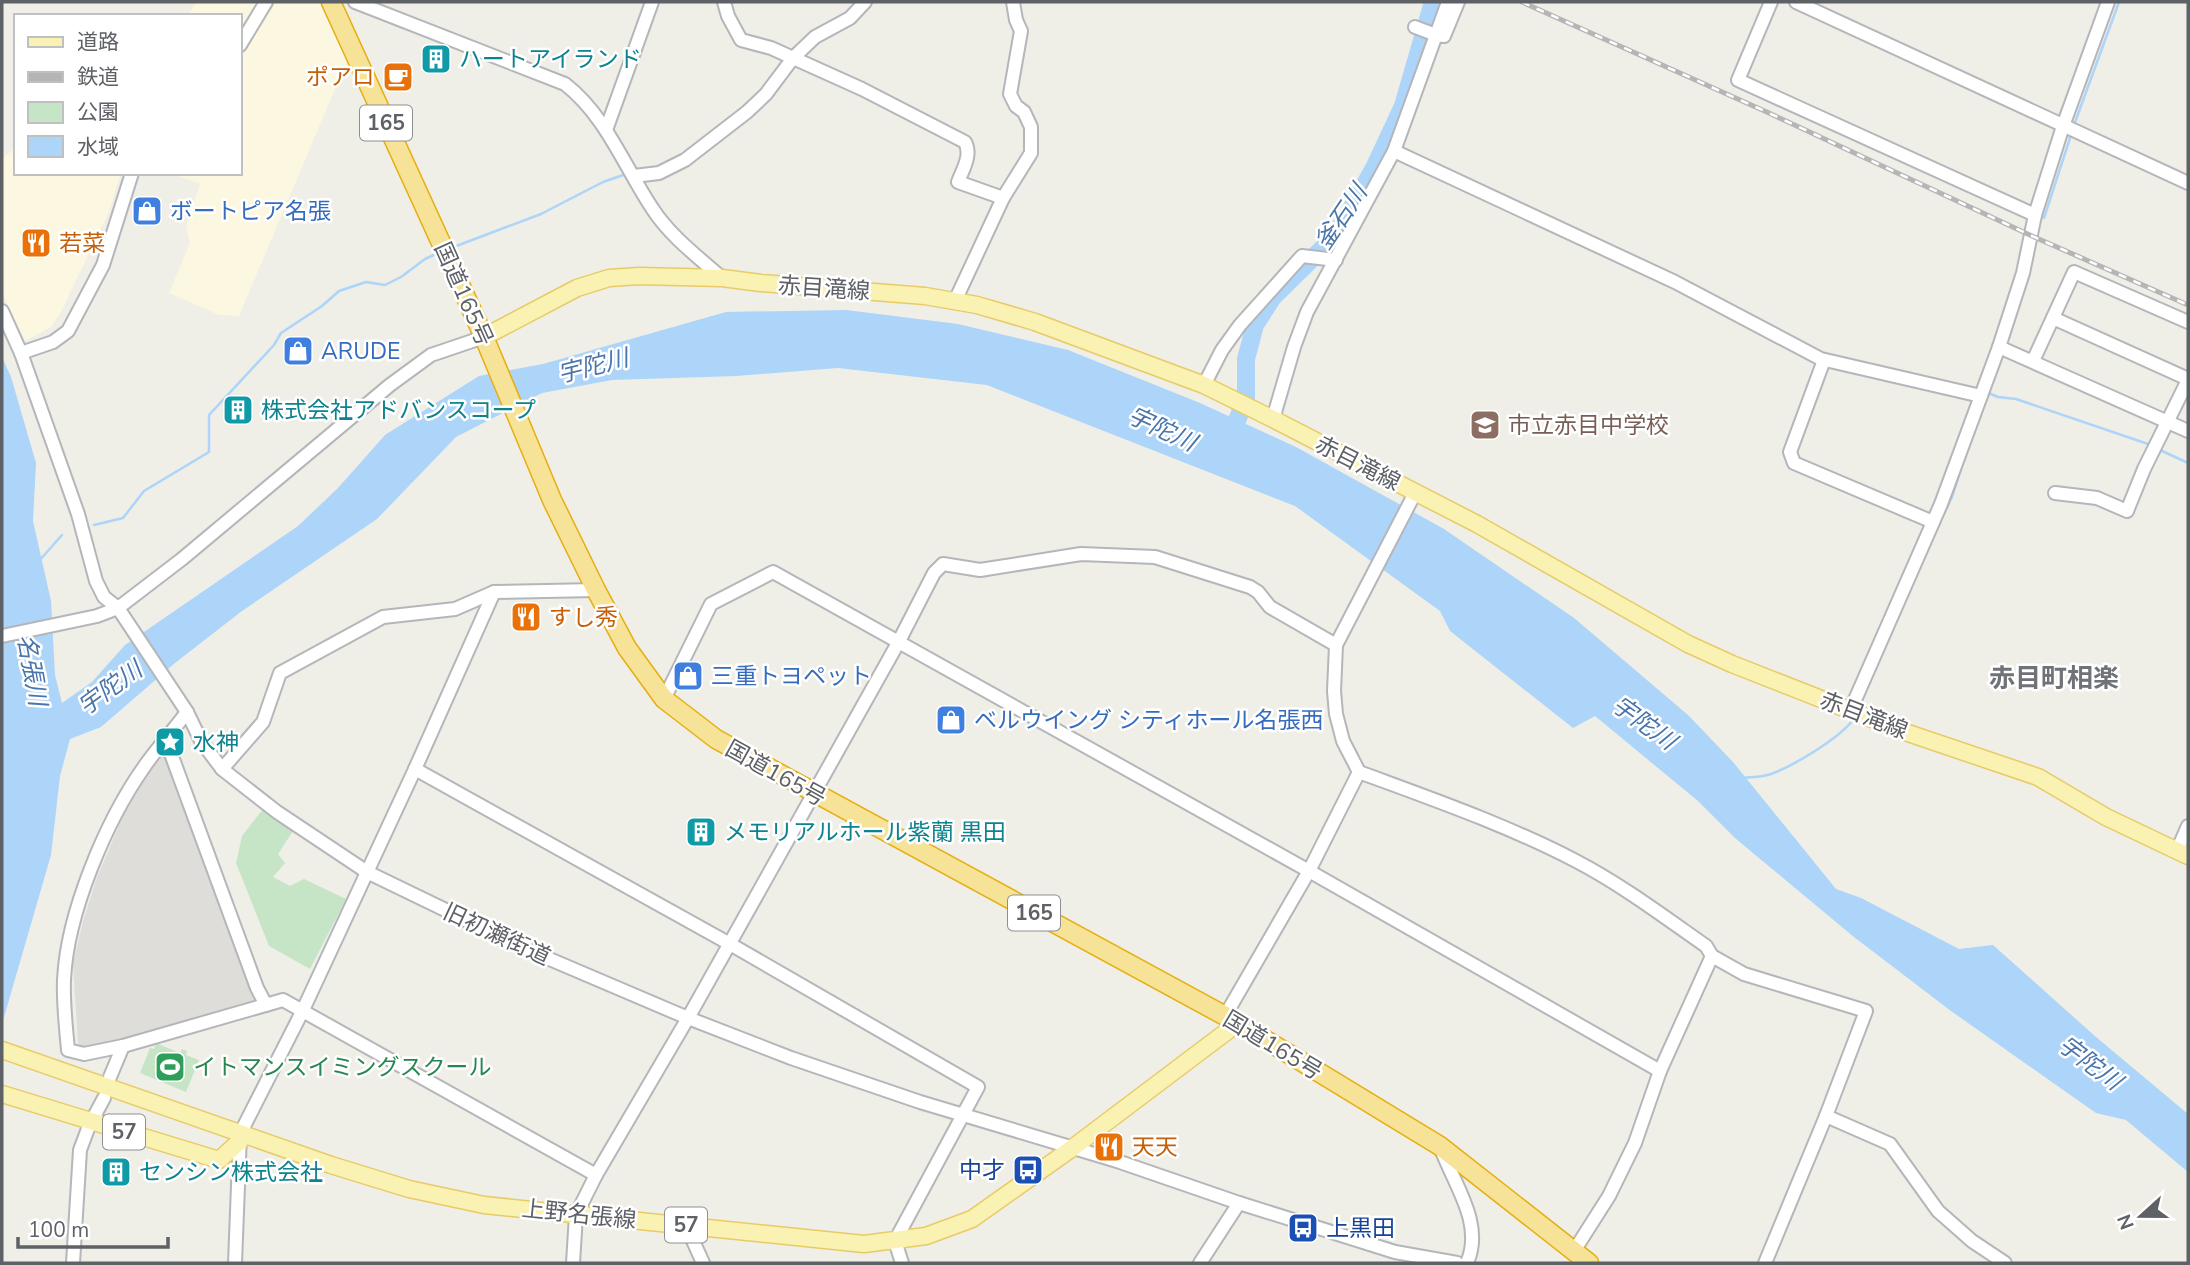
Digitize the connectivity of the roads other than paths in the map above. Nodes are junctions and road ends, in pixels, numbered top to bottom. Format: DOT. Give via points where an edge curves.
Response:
graph roads {
  1 [pos="266,2"];
  2 [pos="331,2"];
  3 [pos="355,2"];
  4 [pos="652,2"];
  5 [pos="724,2"];
  6 [pos="865,2"];
  7 [pos="1013,2"];
  8 [pos="1448,2"];
  9 [pos="1458,2"];
  10 [pos="1772,2"];
  11 [pos="1796,2"];
  12 [pos="2108,2"];
  13 [pos="1416,27"];
  14 [pos="1434,34"];
  15 [pos="242,42"];
  16 [pos="793,58"];
  17 [pos="2069,129"];
  18 [pos="606,130"];
  19 [pos="1394,150"];
  20 [pos="131,175"];
  21 [pos="634,176"];
  22 [pos="2188,183"];
  23 [pos="1003,198"];
  24 [pos="2035,215"];
  25 [pos="1330,259"];
  26 [pos="722,278"];
  27 [pos="955,301"];
  28 [pos="2,311"];
  29 [pos="2053,318"];
  30 [pos="2188,322"];
  31 [pos="487,344"];
  32 [pos="1999,347"];
  33 [pos="21,353"];
  34 [pos="1824,360"];
  35 [pos="2033,361"];
  36 [pos="2188,379"];
  37 [pos="1204,385"];
  38 [pos="1981,396"];
  39 [pos="1273,419"];
  40 [pos="2168,422"];
  41 [pos="2188,431"];
  42 [pos="2055,493"];
  43 [pos="1414,495"];
  44 [pos="1933,522"];
  45 [pos="596,590"];
  46 [pos="494,592"];
  47 [pos="120,613"];
  48 [pos="2,636"];
  49 [pos="898,643"];
  50 [pos="1336,645"];
  51 [pos="664,699"];
  52 [pos="185,710"];
  53 [pos="1856,712"];
  54 [pos="166,740"];
  55 [pos="222,769"];
  56 [pos="415,769"];
  57 [pos="1359,772"];
  58 [pos="814,794"];
  59 [pos="2188,826"];
  60 [pos="2183,853"];
  61 [pos="1309,871"];
  62 [pos="367,872"];
  63 [pos="730,944"];
  64 [pos="1712,956"];
  65 [pos="266,1005"];
  66 [pos="303,1010"];
  67 [pos="688,1018"];
  68 [pos="1232,1020"];
  69 [pos="123,1046"];
  70 [pos="2,1050"];
  71 [pos="1660,1071"];
  72 [pos="110,1077"];
  73 [pos="2,1094"];
  74 [pos="104,1098"];
  75 [pos="963,1116"];
  76 [pos="1826,1116"];
  77 [pos="91,1122"];
  78 [pos="240,1137"];
  79 [pos="1440,1146"];
  80 [pos="1071,1149"];
  81 [pos="596,1175"];
  82 [pos="1239,1203"];
  83 [pos="576,1215"];
  84 [pos="686,1225"];
  85 [pos="895,1241"];
  86 [pos="1574,1251"];
  87 [pos="73,1263"];
  88 [pos="235,1263"];
  89 [pos="573,1263"];
  90 [pos="703,1263"];
  91 [pos="902,1263"];
  92 [pos="1200,1263"];
  93 [pos="1457,1263"];
  94 [pos="1467,1263"];
  95 [pos="1589,1263"];
  96 [pos="1765,1263"];
  97 [pos="2005,1263"];
  1 -- 15 [label="street"];
  2 -- 31 [label="highway, 国道165号 / 165"];
  3 -- 18 [label="street" via="565,84 584,99"];
  4 -- 18 [label="street"];
  5 -- 16 [label="street" via="741,40"];
  6 -- 16 [label="street"];
  7 -- 23 [label="street" via="1021,31 1010,94 1024,112 1032,140 1031,153"];
  8 -- 14 [label="street"];
  9 -- 14 [label="street" via="1444,36"];
  10 -- 24 [label="street" via="1738,80"];
  11 -- 17 [label="street"];
  12 -- 17 [label="street"];
  13 -- 14 [label="street"];
  14 -- 19 [label="street"];
  16 -- 21 [label="street" via="766,94 685,160 659,173"];
  16 -- 23 [label="street" via="965,142 968,158 958,182"];
  17 -- 22 [label="street"];
  17 -- 24 [label="street"];
  18 -- 21 [label="street"];
  19 -- 25 [label="street"];
  19 -- 34 [label="street" via="1675,282"];
  20 -- 33 [label="street" via="103,265 68,331 53,342"];
  21 -- 26 [label="street" via="653,211"];
  23 -- 27 [label="street"];
  24 -- 32 [label="street" via="2023,273"];
  25 -- 37 [label="street" via="1302,256 1240,325"];
  25 -- 39 [label="street" via="1294,347"];
  26 -- 27 [label="main road, 赤目滝線"];
  26 -- 31 [label="main road, 赤目滝線" via="609,278 541,305"];
  27 -- 37 [label="main road, 赤目滝線" via="1035,322"];
  28 -- 33 [label="street, 旧初瀬街道"];
  29 -- 30 [label="street" via="2074,272"];
  29 -- 35 [label="street"];
  29 -- 36 [label="street"];
  31 -- 45 [label="highway, 国道165号 / 165"];
  31 -- 47 [label="street" via="431,355 390,385"];
  32 -- 35 [label="street"];
  32 -- 38 [label="street"];
  33 -- 47 [label="street, 旧初瀬街道" via="78,514 96,581"];
  34 -- 38 [label="street"];
  34 -- 44 [label="street" via="1790,452 1794,463"];
  35 -- 40 [label="street"];
  36 -- 40 [label="street"];
  37 -- 39 [label="main road, 赤目滝線"];
  38 -- 44 [label="street"];
  39 -- 43 [label="main road, 赤目滝線"];
  40 -- 41 [label="street"];
  40 -- 42 [label="street" via="2127,511 2097,498"];
  43 -- 50 [label="street"];
  43 -- 53 [label="main road, 赤目滝線" via="1477,524 1688,644"];
  44 -- 53 [label="street"];
  45 -- 46 [label="street"];
  45 -- 51 [label="highway, 国道165号 / 165" via="627,648"];
  46 -- 55 [label="street" via="455,609 383,617 280,673 263,722"];
  46 -- 56 [label="street"];
  47 -- 48 [label="street"];
  47 -- 52 [label="street, 旧初瀬街道"];
  49 -- 50 [label="street" via="943,564 980,570 1081,554 1155,557 1250,587 1270,607"];
  49 -- 51 [label="street" via="773,572 711,604"];
  49 -- 58 [label="street"];
  49 -- 61 [label="street"];
  50 -- 57 [label="street" via="1336,714"];
  51 -- 58 [label="highway, 国道165号 / 165" via="716,739"];
  52 -- 54 [label="street"];
  52 -- 55 [label="street, 旧初瀬街道"];
  53 -- 60 [label="main road, 赤目滝線" via="2038,777 2106,817"];
  54 -- 65 [label="street"];
  54 -- 69 [label="street" via="121,804 70,936 64,980 68,1050 84,1054"];
  55 -- 62 [label="street, 旧初瀬街道"];
  56 -- 62 [label="street"];
  56 -- 63 [label="street"];
  57 -- 61 [label="street"];
  57 -- 64 [label="street" via="1452,806 1575,861 1625,888 1706,946"];
  58 -- 63 [label="street"];
  58 -- 68 [label="highway, 国道165号 / 165"];
  59 -- 60 [label="street"];
  61 -- 68 [label="street"];
  61 -- 71 [label="street"];
  62 -- 66 [label="street"];
  62 -- 67 [label="street, 旧初瀬街道" via="526,949"];
  63 -- 67 [label="street"];
  63 -- 75 [label="street" via="978,1087"];
  64 -- 71 [label="street"];
  64 -- 76 [label="street" via="1744,974 1866,1011"];
  65 -- 66 [label="street" via="283,1000"];
  65 -- 69 [label="street"];
  66 -- 78 [label="street"];
  66 -- 81 [label="street"];
  67 -- 75 [label="street, 旧初瀬街道"];
  67 -- 81 [label="street"];
  68 -- 79 [label="highway, 国道165号 / 165"];
  68 -- 80 [label="main road, 上野名張線 / 57"];
  69 -- 72 [label="street"];
  70 -- 78 [label="main road, 上野名張線 / 57"];
  71 -- 86 [label="street" via="1635,1143"];
  73 -- 77 [label="main road, 57"];
  74 -- 77 [label="street"];
  75 -- 80 [label="street, 旧初瀬街道"];
  75 -- 85 [label="street"];
  76 -- 96 [label="street"];
  76 -- 97 [label="street" via="1890,1144 1938,1211"];
  77 -- 78 [label="main road, 57" via="219,1160"];
  77 -- 87 [label="street" via="80,1150"];
  78 -- 83 [label="main road, 上野名張線 / 57" via="409,1189 484,1205"];
  78 -- 88 [label="street"];
  79 -- 86 [label="highway, 国道165号 / 165"];
  79 -- 94 [label="street" via="1469,1212 1473,1249"];
  80 -- 82 [label="street, 旧初瀬街道"];
  80 -- 85 [label="main road, 上野名張線 / 57" via="972,1219 926,1236"];
  81 -- 83 [label="street"];
  82 -- 92 [label="street"];
  82 -- 93 [label="street, 旧初瀬街道" via="1395,1252"];
  83 -- 84 [label="main road, 上野名張線 / 57"];
  83 -- 89 [label="street"];
  84 -- 85 [label="main road, 上野名張線 / 57" via="864,1244"];
  84 -- 90 [label="street"];
  85 -- 91 [label="street"];
  86 -- 95 [label="highway, 国道165号 / 165"];
}
